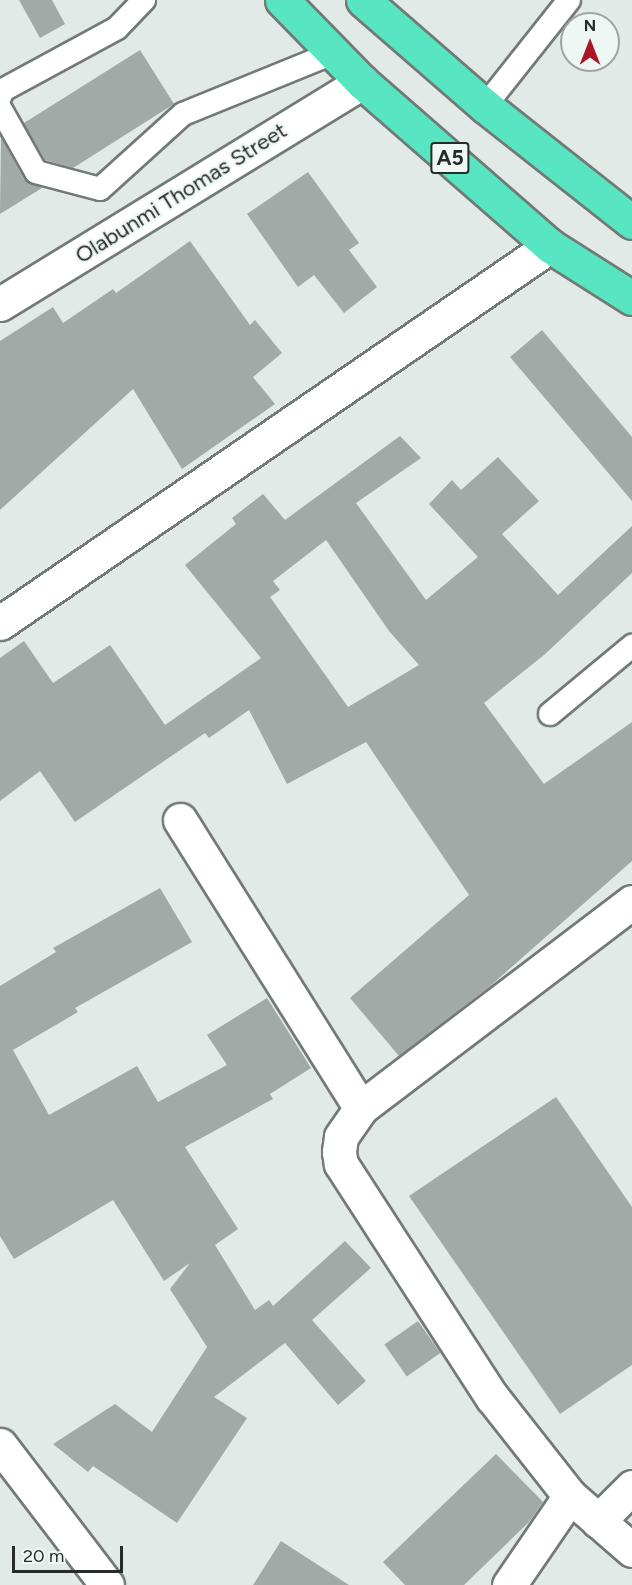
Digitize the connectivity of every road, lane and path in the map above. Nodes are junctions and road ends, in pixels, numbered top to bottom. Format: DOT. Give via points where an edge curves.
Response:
graph roads {
  1 [pos="144,0"];
  2 [pos="282,0"];
  3 [pos="363,0"];
  4 [pos="569,0"];
  5 [pos="333,53"];
  6 [pos="362,82"];
  7 [pos="0,97"];
  8 [pos="485,106"];
  9 [pos="0,108"];
  10 [pos="632,222"];
  11 [pos="550,246"];
  12 [pos="632,298"];
  13 [pos="0,304"];
  14 [pos="0,623"];
  15 [pos="632,646"];
  16 [pos="550,714"];
  17 [pos="180,820"];
  18 [pos="632,902"];
  19 [pos="361,1108"];
  20 [pos="0,1446"];
  21 [pos="632,1487"];
  22 [pos="570,1497"];
  23 [pos="598,1521"];
  24 [pos="632,1550"];
  25 [pos="107,1585"];
  26 [pos="509,1585"];
  1 -- 7 [label="lane" via="117,28 3,90"];
  2 -- 5 [label="highway, A5"];
  3 -- 8 [label="highway"];
  4 -- 8 [label="lane"];
  5 -- 6 [label="highway, A5"];
  5 -- 9 [label="lane" via="183,114 100,189 36,172"];
  6 -- 11 [label="highway, A5"];
  6 -- 13 [label="street, Olabunmi Thomas Street"];
  8 -- 10 [label="highway"];
  11 -- 12 [label="highway, A5"];
  11 -- 14 [label="street"];
  15 -- 16 [label="lane"];
  17 -- 19 [label="street"];
  18 -- 19 [label="street"];
  19 -- 22 [label="street" via="341,1137 341,1164 492,1397"];
  20 -- 25 [label="street"];
  21 -- 23 [label="street"];
  22 -- 23 [label="street"];
  22 -- 26 [label="street"];
  23 -- 24 [label="street"];
}
